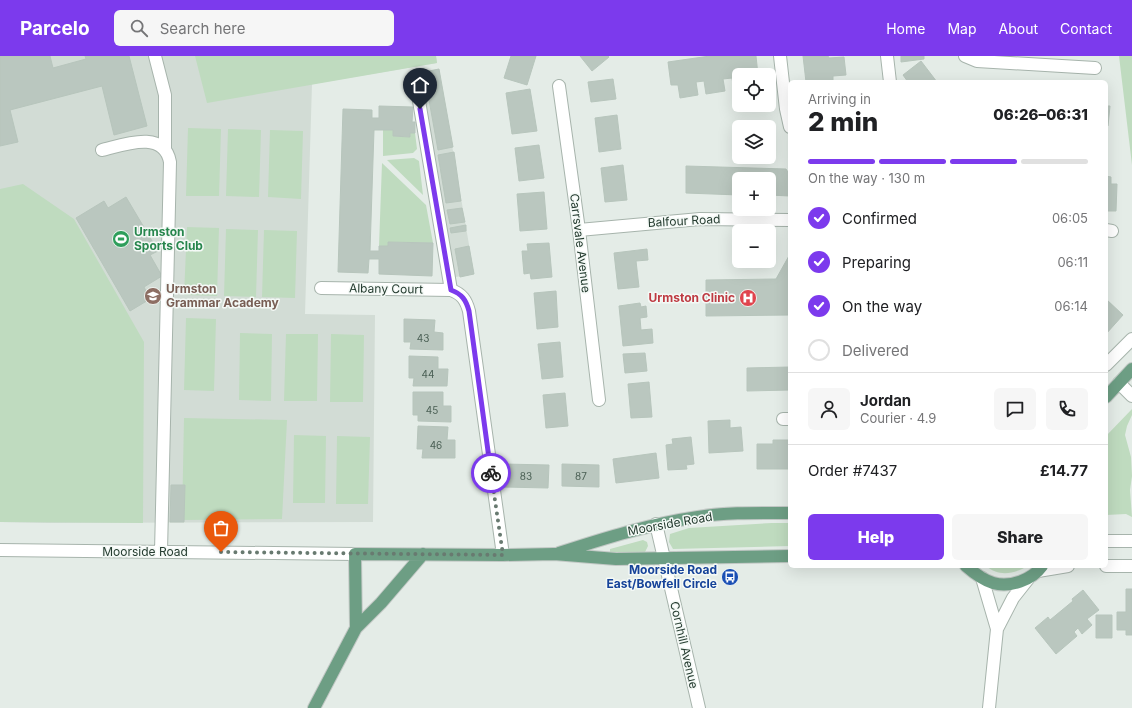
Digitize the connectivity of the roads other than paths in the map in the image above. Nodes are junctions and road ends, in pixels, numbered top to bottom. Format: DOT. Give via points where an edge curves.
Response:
graph roads {
  1 [pos="155,56"];
  2 [pos="780,56"];
  3 [pos="887,56"];
  4 [pos="965,56"];
  5 [pos="1096,68"];
  6 [pos="890,80"];
  7 [pos="559,86"];
  8 [pos="418,95"];
  9 [pos="788,110"];
  10 [pos="164,149"];
  11 [pos="102,150"];
  12 [pos="788,220"];
  13 [pos="579,230"];
  14 [pos="321,288"];
  15 [pos="451,290"];
  16 [pos="1132,339"];
  17 [pos="1108,363"];
  18 [pos="1132,369"];
  19 [pos="1119,383"];
  20 [pos="1108,395"];
  21 [pos="1132,396"];
  22 [pos="599,400"];
  23 [pos="788,513"];
  24 [pos="656,524"];
  25 [pos="1108,541"];
  26 [pos="1132,541"];
  27 [pos="0,550"];
  28 [pos="161,552"];
  29 [pos="355,554"];
  30 [pos="423,554"];
  31 [pos="554,554"];
  32 [pos="503,555"];
  33 [pos="788,556"];
  34 [pos="664,558"];
  35 [pos="1108,566"];
  36 [pos="1132,566"];
  37 [pos="969,568"];
  38 [pos="1040,569"];
  39 [pos="982,578"];
  40 [pos="1028,579"];
  41 [pos="356,628"];
  42 [pos="997,629"];
  43 [pos="314,708"];
  44 [pos="699,708"];
  45 [pos="990,708"];
  1 -- 10 [label="street" via="165,95"];
  2 -- 9 [label="street"];
  3 -- 6 [label="street"];
  4 -- 5 [label="street" via="977,61"];
  7 -- 13 [label="street, Carrsvale Avenue"];
  8 -- 15 [label="street"];
  10 -- 11 [label="street" via="144,141"];
  10 -- 28 [label="street" via="169,155 170,162"];
  12 -- 13 [label="street, Balfour Road" via="700,218"];
  13 -- 22 [label="street, Carrsvale Avenue"];
  14 -- 15 [label="street, Albany Court"];
  15 -- 32 [label="street" via="463,297 469,311"];
  16 -- 17 [label="street"];
  18 -- 19 [label="main road"];
  19 -- 20 [label="main road"];
  19 -- 21 [label="street"];
  23 -- 24 [label="main road, Moorside Road" via="700,516"];
  24 -- 31 [label="main road, Moorside Road"];
  24 -- 34 [label="street, Cornhill Avenue"];
  25 -- 26 [label="street"];
  27 -- 28 [label="street, Moorside Road"];
  28 -- 29 [label="street, Moorside Road"];
  29 -- 30 [label="main road, Moorside Road"];
  29 -- 41 [label="main road"];
  30 -- 32 [label="main road, Moorside Road"];
  30 -- 41 [label="main road"];
  31 -- 32 [label="main road, Moorside Road"];
  31 -- 34 [label="main road, Moorside Road" via="616,559"];
  33 -- 34 [label="main road, Moorside Road"];
  34 -- 44 [label="street, Cornhill Avenue"];
  35 -- 36 [label="street"];
  37 -- 39 [label="main road"];
  38 -- 40 [label="main road"];
  39 -- 40 [label="main road" via="1005,584"];
  39 -- 42 [label="street"];
  40 -- 42 [label="street" via="1013,598"];
  41 -- 43 [label="main road"];
  42 -- 45 [label="street"];
}
